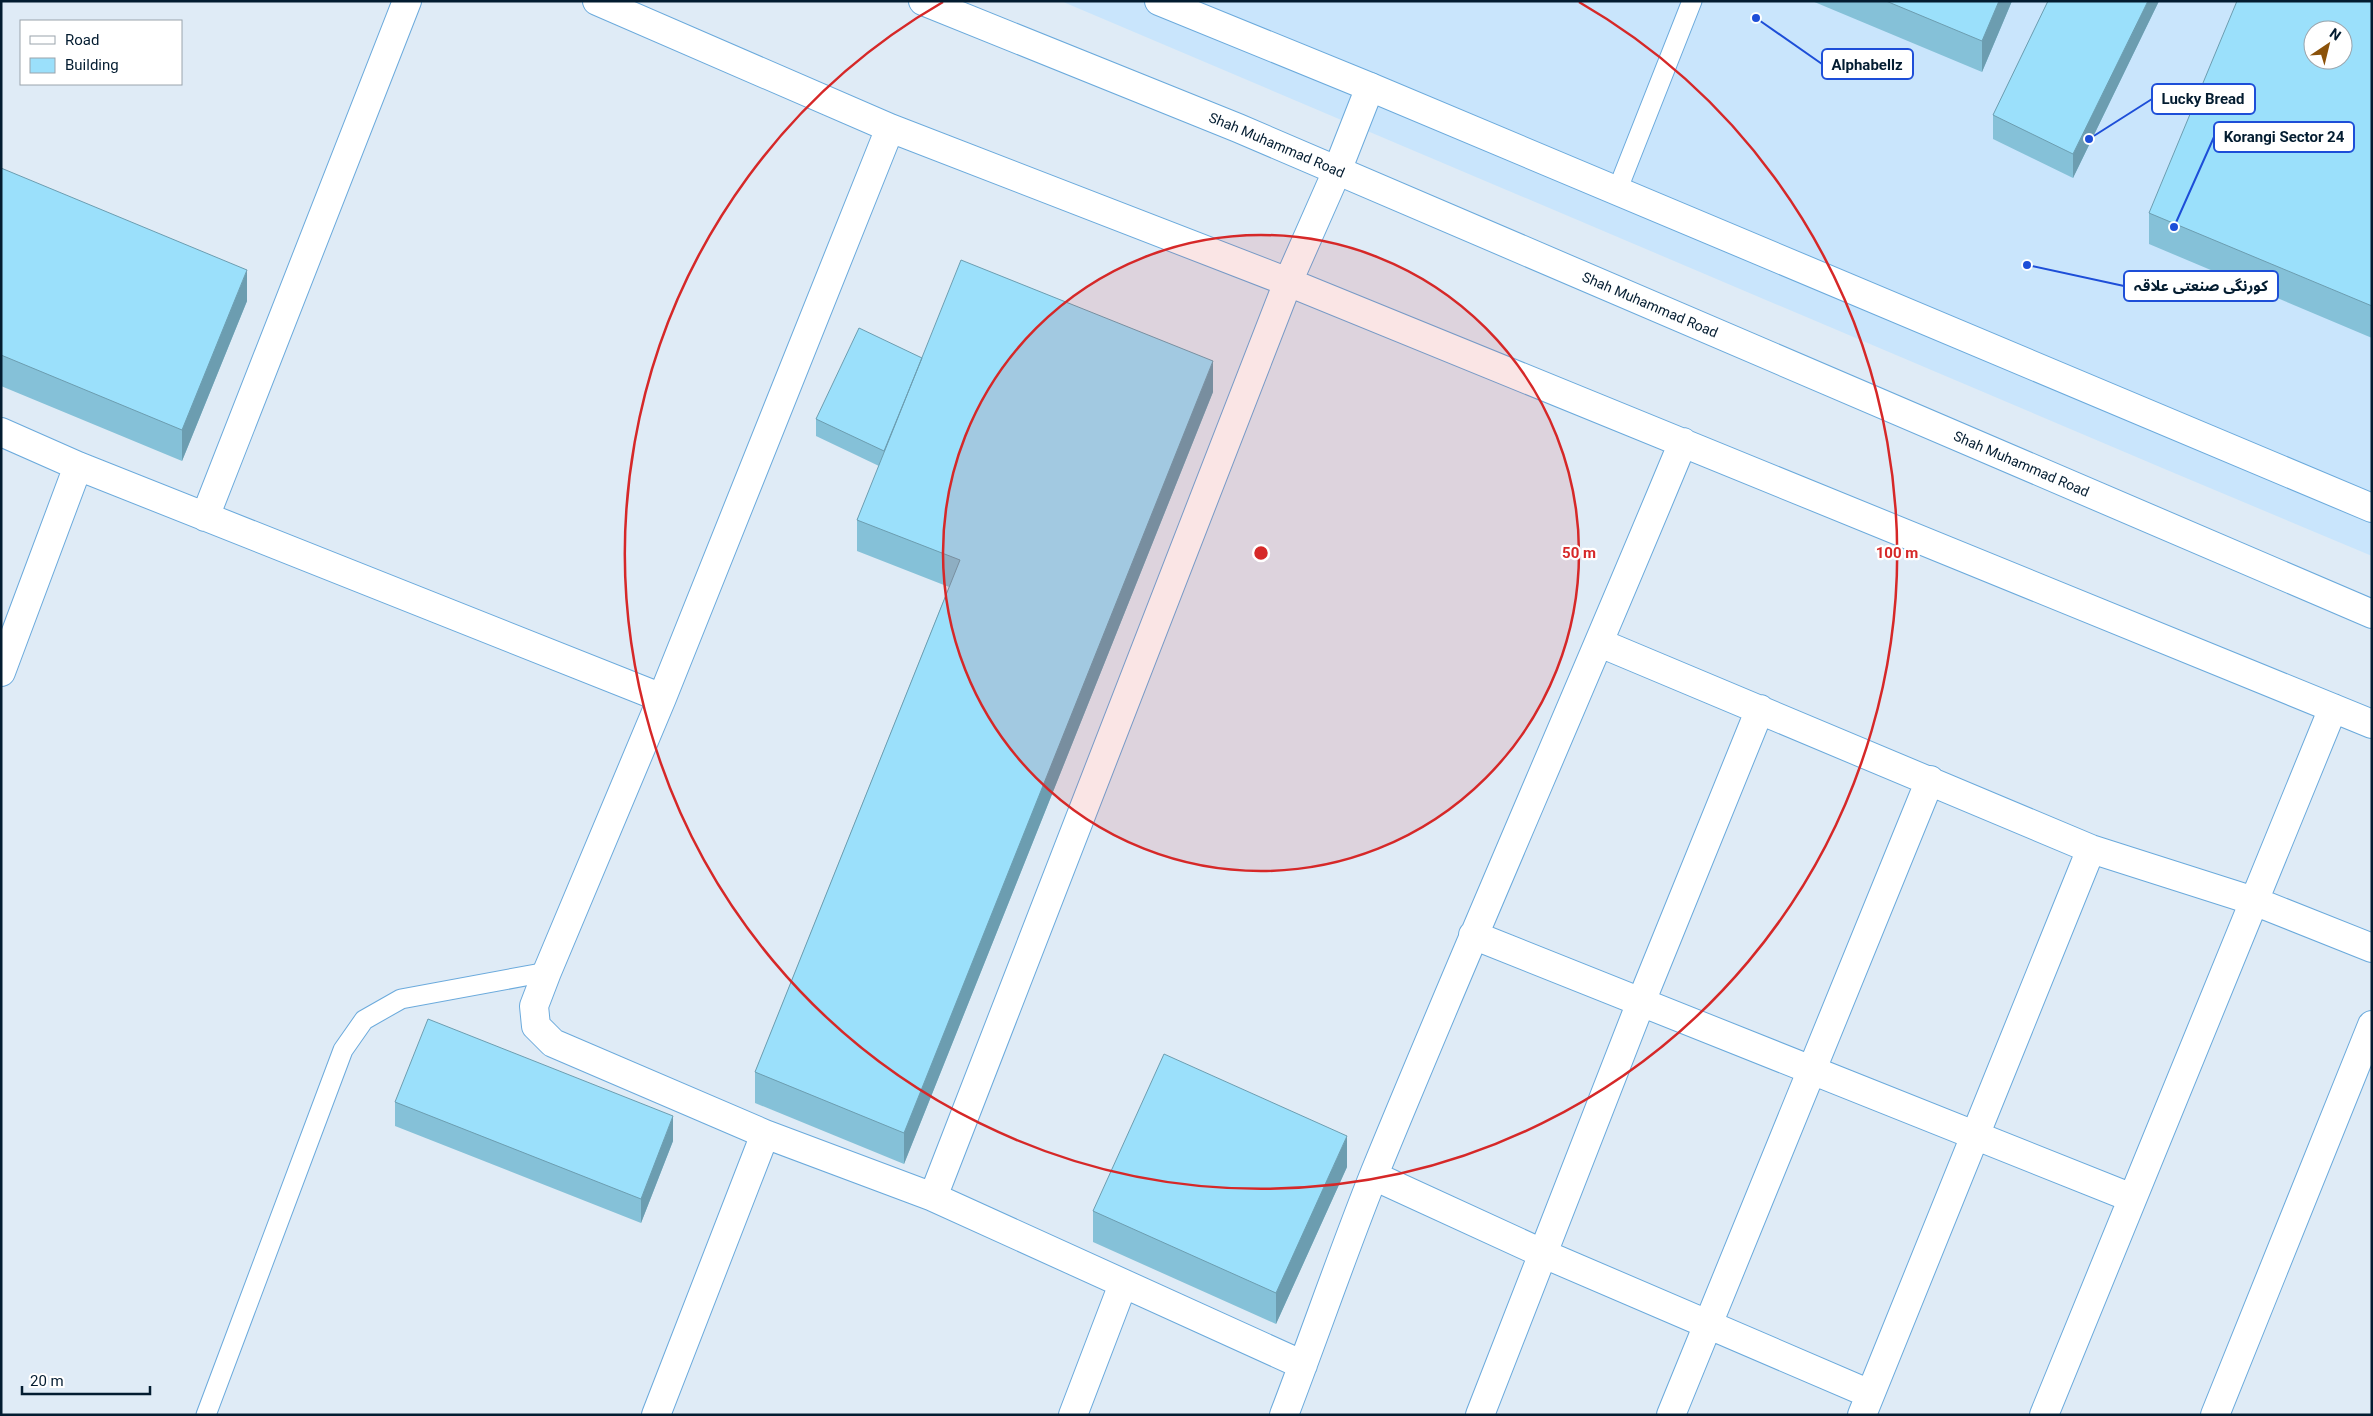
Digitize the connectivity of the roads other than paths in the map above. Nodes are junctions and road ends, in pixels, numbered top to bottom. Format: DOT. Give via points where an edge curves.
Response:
graph roads {
  1 [pos="407,1"];
  2 [pos="597,1"];
  3 [pos="923,1"];
  4 [pos="1159,1"];
  5 [pos="1692,1"];
  6 [pos="1370,87"];
  7 [pos="890,128"];
  8 [pos="1337,170"];
  9 [pos="1616,191"];
  10 [pos="1288,282"];
  11 [pos="1,432"];
  12 [pos="1683,442"];
  13 [pos="78,466"];
  14 [pos="2372,508"];
  15 [pos="205,517"];
  16 [pos="2372,614"];
  17 [pos="1600,643"];
  18 [pos="1,672"];
  19 [pos="662,698"];
  20 [pos="2333,708"];
  21 [pos="1760,709"];
  22 [pos="2372,724"];
  23 [pos="1930,780"];
  24 [pos="2091,848"];
  25 [pos="2254,901"];
  26 [pos="1473,935"];
  27 [pos="2372,948"];
  28 [pos="546,972"];
  29 [pos="1641,1002"];
  30 [pos="2372,1025"];
  31 [pos="1810,1070"];
  32 [pos="765,1134"];
  33 [pos="1974,1135"];
  34 [pos="1374,1176"];
  35 [pos="933,1196"];
  36 [pos="2132,1198"];
  37 [pos="1544,1254"];
  38 [pos="1123,1284"];
  39 [pos="1707,1324"];
  40 [pos="1303,1365"];
  41 [pos="1866,1404"];
  42 [pos="206,1415"];
  43 [pos="656,1415"];
  44 [pos="1073,1415"];
  45 [pos="1284,1415"];
  46 [pos="1480,1415"];
  47 [pos="1672,1415"];
  48 [pos="2044,1415"];
  49 [pos="2215,1415"];
  1 -- 15 [label="street"];
  2 -- 7 [label="street"];
  3 -- 8 [label="street, Shah Muhammad Road"];
  4 -- 6 [label="street"];
  5 -- 9 [label="lane"];
  6 -- 8 [label="street"];
  6 -- 9 [label="street"];
  7 -- 10 [label="street"];
  7 -- 19 [label="street"];
  8 -- 10 [label="street"];
  8 -- 16 [label="street, Shah Muhammad Road"];
  9 -- 14 [label="street"];
  10 -- 12 [label="street"];
  10 -- 35 [label="street"];
  11 -- 13 [label="street"];
  12 -- 17 [label="street"];
  12 -- 20 [label="street"];
  13 -- 15 [label="street"];
  13 -- 18 [label="street"];
  15 -- 19 [label="street"];
  17 -- 21 [label="street"];
  17 -- 26 [label="street"];
  19 -- 28 [label="street"];
  20 -- 22 [label="street"];
  20 -- 25 [label="street"];
  21 -- 23 [label="street"];
  21 -- 29 [label="street"];
  23 -- 24 [label="street"];
  23 -- 31 [label="street"];
  24 -- 25 [label="street"];
  24 -- 33 [label="street"];
  25 -- 27 [label="street"];
  25 -- 36 [label="street"];
  26 -- 29 [label="street"];
  26 -- 34 [label="street"];
  28 -- 32 [label="street" via="534,1006 536,1026 553,1043"];
  28 -- 42 [label="lane" via="400,999 364,1020 343,1050"];
  29 -- 31 [label="street"];
  29 -- 37 [label="street"];
  30 -- 49 [label="street"];
  31 -- 33 [label="street"];
  31 -- 39 [label="street"];
  32 -- 35 [label="street"];
  32 -- 43 [label="street"];
  33 -- 36 [label="street"];
  33 -- 41 [label="street"];
  34 -- 37 [label="street"];
  34 -- 40 [label="street"];
  35 -- 38 [label="street"];
  36 -- 48 [label="street"];
  37 -- 39 [label="street"];
  37 -- 46 [label="street"];
  38 -- 40 [label="street"];
  38 -- 44 [label="street"];
  39 -- 41 [label="street"];
  39 -- 47 [label="street"];
  40 -- 45 [label="street"];
}
